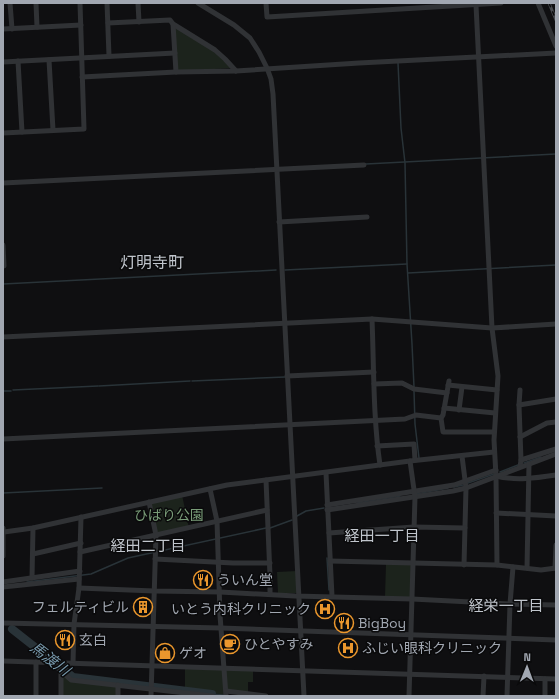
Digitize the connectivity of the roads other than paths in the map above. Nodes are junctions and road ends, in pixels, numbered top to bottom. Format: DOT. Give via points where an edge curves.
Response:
graph roads {
  1 [pos="10,3"];
  2 [pos="36,3"];
  3 [pos="80,3"];
  4 [pos="107,3"];
  5 [pos="138,3"];
  6 [pos="198,3"];
  7 [pos="266,3"];
  8 [pos="501,3"];
  9 [pos="538,3"];
  10 [pos="447,4"];
  11 [pos="476,5"];
  12 [pos="415,6"];
  13 [pos="139,22"];
  14 [pos="108,23"];
  15 [pos="173,24"];
  16 [pos="81,25"];
  17 [pos="37,27"];
  18 [pos="3,29"];
  19 [pos="12,29"];
  20 [pos="556,46"];
  21 [pos="175,53"];
  22 [pos="556,53"];
  23 [pos="109,56"];
  24 [pos="478,57"];
  25 [pos="81,58"];
  26 [pos="49,60"];
  27 [pos="18,61"];
  28 [pos="3,62"];
  29 [pos="267,68"];
  30 [pos="236,71"];
  31 [pos="176,72"];
  32 [pos="82,77"];
  33 [pos="53,130"];
  34 [pos="3,132"];
  35 [pos="22,132"];
  36 [pos="364,165"];
  37 [pos="277,170"];
  38 [pos="3,183"];
  39 [pos="367,217"];
  40 [pos="280,222"];
  41 [pos="3,245"];
  42 [pos="3,266"];
  43 [pos="372,319"];
  44 [pos="285,323"];
  45 [pos="556,324"];
  46 [pos="492,328"];
  47 [pos="3,337"];
  48 [pos="374,372"];
  49 [pos="287,376"];
  50 [pos="374,384"];
  51 [pos="462,387"];
  52 [pos="497,390"];
  53 [pos="520,390"];
  54 [pos="447,393"];
  55 [pos="556,399"];
  56 [pos="519,405"];
  57 [pos="444,408"];
  58 [pos="459,410"];
  59 [pos="495,414"];
  60 [pos="442,418"];
  61 [pos="376,421"];
  62 [pos="556,422"];
  63 [pos="290,425"];
  64 [pos="494,432"];
  65 [pos="520,437"];
  66 [pos="3,440"];
  67 [pos="377,446"];
  68 [pos="556,449"];
  69 [pos="494,452"];
  70 [pos="556,454"];
  71 [pos="462,456"];
  72 [pos="521,460"];
  73 [pos="413,461"];
  74 [pos="529,464"];
  75 [pos="380,465"];
  76 [pos="520,467"];
  77 [pos="326,472"];
  78 [pos="496,473"];
  79 [pos="556,475"];
  80 [pos="292,476"];
  81 [pos="528,479"];
  82 [pos="266,480"];
  83 [pos="465,482"];
  84 [pos="466,488"];
  85 [pos="210,489"];
  86 [pos="414,494"];
  87 [pos="149,502"];
  88 [pos="327,508"];
  89 [pos="267,510"];
  90 [pos="496,514"];
  91 [pos="528,514"];
  92 [pos="81,516"];
  93 [pos="556,516"];
  94 [pos="217,521"];
  95 [pos="414,527"];
  96 [pos="33,528"];
  97 [pos="465,528"];
  98 [pos="3,530"];
  99 [pos="329,533"];
  100 [pos="156,535"];
  101 [pos="81,542"];
  102 [pos="556,545"];
  103 [pos="80,552"];
  104 [pos="33,554"];
  105 [pos="3,556"];
  106 [pos="155,559"];
  107 [pos="330,561"];
  108 [pos="218,562"];
  109 [pos="413,563"];
  110 [pos="270,564"];
  111 [pos="464,564"];
  112 [pos="497,565"];
  113 [pos="513,567"];
  114 [pos="527,568"];
  115 [pos="556,568"];
  116 [pos="80,571"];
  117 [pos="32,578"];
  118 [pos="79,579"];
  119 [pos="3,582"];
  120 [pos="3,587"];
  121 [pos="79,588"];
  122 [pos="154,591"];
  123 [pos="220,592"];
  124 [pos="270,594"];
  125 [pos="299,596"];
  126 [pos="332,596"];
  127 [pos="412,599"];
  128 [pos="510,604"];
  129 [pos="556,605"];
  130 [pos="3,623"];
  131 [pos="74,624"];
  132 [pos="153,627"];
  133 [pos="221,628"];
  134 [pos="301,631"];
  135 [pos="411,635"];
  136 [pos="509,638"];
  137 [pos="556,640"];
  138 [pos="3,661"];
  139 [pos="36,662"];
  140 [pos="51,662"];
  141 [pos="73,662"];
  142 [pos="152,666"];
  143 [pos="224,668"];
  144 [pos="303,670"];
  145 [pos="61,671"];
  146 [pos="410,674"];
  147 [pos="484,676"];
  148 [pos="508,677"];
  149 [pos="545,679"];
  150 [pos="556,679"];
  151 [pos="118,685"];
  152 [pos="152,688"];
  153 [pos="226,693"];
  154 [pos="36,696"];
  155 [pos="61,696"];
  156 [pos="118,696"];
  157 [pos="151,696"];
  158 [pos="212,696"];
  159 [pos="266,696"];
  160 [pos="304,696"];
  161 [pos="409,696"];
  162 [pos="483,696"];
  163 [pos="508,696"];
  164 [pos="544,696"];
  1 -- 19 [label="street"];
  2 -- 17 [label="street"];
  3 -- 16 [label="street"];
  4 -- 14 [label="street"];
  5 -- 13 [label="street"];
  6 -- 29 [label="street" via="250,38"];
  7 -- 12 [label="street" via="266,17"];
  8 -- 11 [label="street"];
  9 -- 20 [label="street"];
  10 -- 11 [label="street"];
  10 -- 12 [label="street"];
  11 -- 24 [label="street"];
  13 -- 14 [label="street"];
  13 -- 15 [label="street" via="170,20"];
  14 -- 23 [label="street"];
  15 -- 21 [label="street"];
  15 -- 30 [label="street" via="215,50"];
  16 -- 17 [label="street"];
  16 -- 25 [label="street"];
  17 -- 19 [label="street"];
  18 -- 19 [label="street"];
  21 -- 23 [label="street"];
  21 -- 31 [label="street"];
  22 -- 24 [label="street"];
  23 -- 25 [label="street"];
  24 -- 29 [label="street"];
  24 -- 46 [label="street"];
  25 -- 26 [label="street"];
  25 -- 32 [label="street"];
  26 -- 27 [label="street"];
  26 -- 33 [label="street"];
  27 -- 28 [label="street"];
  27 -- 35 [label="street"];
  29 -- 30 [label="street"];
  29 -- 37 [label="street" via="273,94"];
  30 -- 31 [label="street"];
  31 -- 32 [label="street"];
  32 -- 33 [label="street" via="84,129"];
  33 -- 35 [label="street"];
  34 -- 35 [label="street"];
  36 -- 37 [label="street"];
  37 -- 38 [label="street"];
  37 -- 40 [label="street"];
  39 -- 40 [label="street"];
  40 -- 44 [label="street"];
  41 -- 42 [label="street"];
  43 -- 44 [label="street"];
  43 -- 46 [label="street"];
  43 -- 48 [label="street"];
  44 -- 47 [label="street"];
  44 -- 49 [label="street"];
  45 -- 46 [label="street"];
  46 -- 52 [label="street" via="498,376"];
  48 -- 49 [label="street"];
  48 -- 50 [label="street"];
  49 -- 63 [label="street"];
  50 -- 54 [label="street" via="402,383 414,388"];
  50 -- 61 [label="street"];
  51 -- 52 [label="street"];
  51 -- 54 [label="street" via="448,383"];
  51 -- 58 [label="street"];
  52 -- 59 [label="street"];
  53 -- 56 [label="street"];
  54 -- 57 [label="street"];
  55 -- 56 [label="street"];
  56 -- 65 [label="street"];
  57 -- 58 [label="street"];
  57 -- 60 [label="street"];
  58 -- 59 [label="street"];
  59 -- 64 [label="street"];
  60 -- 61 [label="street" via="416,415 405,419"];
  60 -- 64 [label="street" via="443,432"];
  61 -- 63 [label="street"];
  61 -- 67 [label="street"];
  62 -- 65 [label="street" via="547,423"];
  63 -- 66 [label="street"];
  63 -- 80 [label="street"];
  64 -- 69 [label="street"];
  65 -- 72 [label="street"];
  67 -- 73 [label="street" via="414,444"];
  67 -- 75 [label="street"];
  68 -- 72 [label="street"];
  69 -- 71 [label="street"];
  69 -- 78 [label="street"];
  70 -- 74 [label="street"];
  71 -- 73 [label="street"];
  71 -- 83 [label="street"];
  72 -- 76 [label="street"];
  73 -- 75 [label="street"];
  73 -- 86 [label="street"];
  74 -- 76 [label="street"];
  74 -- 81 [label="street"];
  75 -- 77 [label="street"];
  76 -- 78 [label="street"];
  77 -- 80 [label="street"];
  77 -- 88 [label="street"];
  78 -- 81 [label="street" via="504,478"];
  78 -- 83 [label="street"];
  78 -- 84 [label="street"];
  78 -- 90 [label="street"];
  79 -- 81 [label="street"];
  80 -- 82 [label="street"];
  80 -- 125 [label="street"];
  81 -- 91 [label="street"];
  82 -- 85 [label="street"];
  82 -- 89 [label="street"];
  83 -- 84 [label="street"];
  83 -- 86 [label="street"];
  84 -- 86 [label="street"];
  84 -- 97 [label="street"];
  85 -- 87 [label="street"];
  85 -- 94 [label="street"];
  86 -- 88 [label="street"];
  86 -- 95 [label="street"];
  87 -- 92 [label="street"];
  87 -- 100 [label="street"];
  88 -- 99 [label="street"];
  89 -- 94 [label="street"];
  89 -- 110 [label="street"];
  90 -- 91 [label="street"];
  90 -- 112 [label="street"];
  91 -- 93 [label="street"];
  91 -- 114 [label="street"];
  92 -- 96 [label="street"];
  92 -- 101 [label="street"];
  94 -- 100 [label="street"];
  94 -- 108 [label="street"];
  95 -- 97 [label="street"];
  95 -- 99 [label="street"];
  95 -- 109 [label="street"];
  96 -- 98 [label="street"];
  96 -- 104 [label="street"];
  97 -- 111 [label="street"];
  98 -- 105 [label="street"];
  99 -- 107 [label="street"];
  100 -- 103 [label="street"];
  100 -- 106 [label="street"];
  101 -- 103 [label="street"];
  101 -- 104 [label="street"];
  102 -- 115 [label="street"];
  103 -- 116 [label="street"];
  104 -- 117 [label="street"];
  106 -- 108 [label="street"];
  106 -- 122 [label="street"];
  107 -- 109 [label="street"];
  107 -- 126 [label="street"];
  108 -- 110 [label="street"];
  108 -- 123 [label="street"];
  109 -- 111 [label="street"];
  109 -- 127 [label="street"];
  110 -- 124 [label="street"];
  111 -- 112 [label="street"];
  112 -- 113 [label="street"];
  113 -- 114 [label="street"];
  113 -- 128 [label="street"];
  114 -- 115 [label="street"];
  116 -- 117 [label="street"];
  116 -- 118 [label="street"];
  117 -- 119 [label="street"];
  118 -- 120 [label="street"];
  118 -- 121 [label="street"];
  121 -- 122 [label="street"];
  121 -- 131 [label="street"];
  122 -- 123 [label="street"];
  122 -- 132 [label="street"];
  123 -- 124 [label="street"];
  123 -- 133 [label="street"];
  124 -- 125 [label="street"];
  125 -- 126 [label="street"];
  125 -- 134 [label="street"];
  126 -- 127 [label="street"];
  127 -- 128 [label="street"];
  127 -- 135 [label="street"];
  128 -- 129 [label="street"];
  128 -- 136 [label="street"];
  130 -- 131 [label="street"];
  131 -- 132 [label="street"];
  131 -- 141 [label="street"];
  132 -- 133 [label="street"];
  132 -- 142 [label="street"];
  133 -- 134 [label="street"];
  133 -- 143 [label="street"];
  134 -- 135 [label="street"];
  134 -- 144 [label="street"];
  135 -- 136 [label="street"];
  135 -- 146 [label="street"];
  136 -- 137 [label="street"];
  136 -- 148 [label="street"];
  138 -- 139 [label="street"];
  139 -- 140 [label="street"];
  139 -- 154 [label="street"];
  140 -- 141 [label="street"];
  140 -- 145 [label="street"];
  141 -- 142 [label="street"];
  142 -- 143 [label="street"];
  142 -- 152 [label="street"];
  143 -- 144 [label="street"];
  143 -- 153 [label="street"];
  144 -- 146 [label="street"];
  144 -- 160 [label="street"];
  145 -- 151 [label="street" via="71,680"];
  145 -- 155 [label="street"];
  146 -- 147 [label="street"];
  146 -- 161 [label="street"];
  147 -- 148 [label="street"];
  147 -- 162 [label="street"];
  148 -- 149 [label="street"];
  148 -- 163 [label="street"];
  149 -- 150 [label="street"];
  149 -- 164 [label="street"];
  151 -- 152 [label="street"];
  151 -- 156 [label="street"];
  152 -- 157 [label="street"];
  152 -- 158 [label="street"];
  153 -- 159 [label="street"];
}
